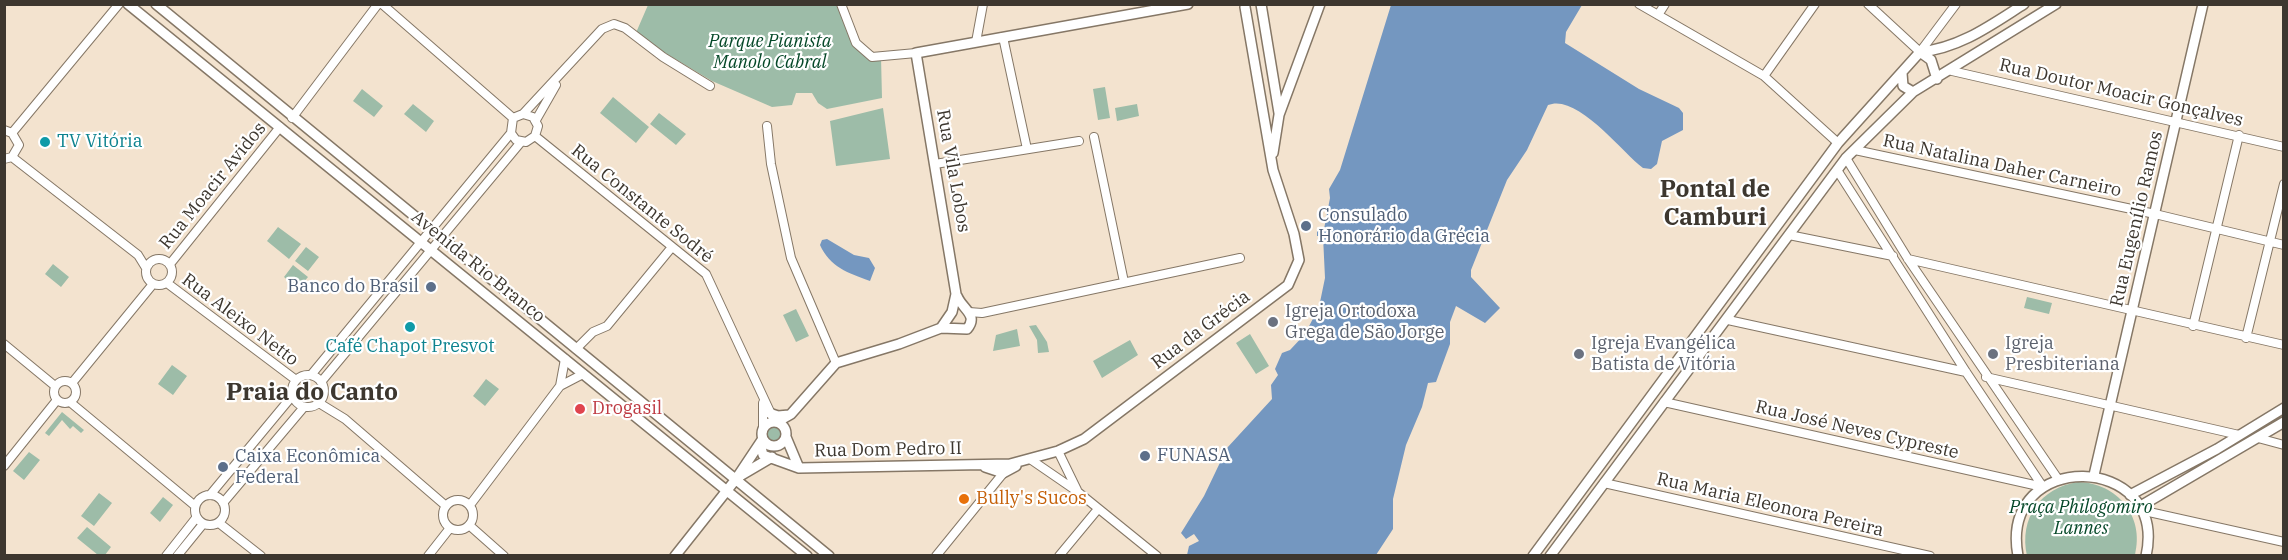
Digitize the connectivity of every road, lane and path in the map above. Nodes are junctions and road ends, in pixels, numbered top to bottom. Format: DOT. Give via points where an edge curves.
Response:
graph roads {
  1 [pos="119,4"];
  2 [pos="128,4"];
  3 [pos="156,4"];
  4 [pos="380,4"];
  5 [pos="841,4"];
  6 [pos="982,4"];
  7 [pos="1188,4"];
  8 [pos="1261,4"];
  9 [pos="1320,4"];
  10 [pos="1639,4"];
  11 [pos="1665,4"];
  12 [pos="1815,4"];
  13 [pos="1868,4"];
  14 [pos="1956,4"];
  15 [pos="2024,4"];
  16 [pos="2056,4"];
  17 [pos="2203,4"];
  18 [pos="1244,6"];
  19 [pos="1147,8"];
  20 [pos="1658,15"];
  21 [pos="1003,37"];
  22 [pos="976,42"];
  23 [pos="1920,52"];
  24 [pos="916,53"];
  25 [pos="1952,71"];
  26 [pos="1902,73"];
  27 [pos="561,75"];
  28 [pos="1764,76"];
  29 [pos="1937,79"];
  30 [pos="710,86"];
  31 [pos="1913,92"];
  32 [pos="523,114"];
  33 [pos="1279,115"];
  34 [pos="292,117"];
  35 [pos="513,118"];
  36 [pos="536,120"];
  37 [pos="2177,120"];
  38 [pos="767,126"];
  39 [pos="280,127"];
  40 [pos="8,132"];
  41 [pos="511,133"];
  42 [pos="2238,135"];
  43 [pos="535,136"];
  44 [pos="1094,137"];
  45 [pos="1078,141"];
  46 [pos="521,142"];
  47 [pos="1838,143"];
  48 [pos="2283,147"];
  49 [pos="1027,149"];
  50 [pos="1855,150"];
  51 [pos="8,158"];
  52 [pos="1846,158"];
  53 [pos="935,164"];
  54 [pos="1273,170"];
  55 [pos="1837,170"];
  56 [pos="2283,184"];
  57 [pos="2155,214"];
  58 [pos="2217,228"];
  59 [pos="430,229"];
  60 [pos="1790,235"];
  61 [pos="442,238"];
  62 [pos="420,241"];
  63 [pos="2271,242"];
  64 [pos="2283,245"];
  65 [pos="672,247"];
  66 [pos="431,251"];
  67 [pos="1893,256"];
  68 [pos="1240,258"];
  69 [pos="1908,259"];
  70 [pos="170,264"];
  71 [pos="146,268"];
  72 [pos="1124,282"];
  73 [pos="167,283"];
  74 [pos="153,284"];
  75 [pos="956,294"];
  76 [pos="968,310"];
  77 [pos="2132,312"];
  78 [pos="982,313"];
  79 [pos="951,314"];
  80 [pos="1728,320"];
  81 [pos="972,322"];
  82 [pos="2193,326"];
  83 [pos="941,328"];
  84 [pos="956,329"];
  85 [pos="1696,335"];
  86 [pos="2246,338"];
  87 [pos="4,344"];
  88 [pos="1708,345"];
  89 [pos="2283,345"];
  90 [pos="576,349"];
  91 [pos="565,359"];
  92 [pos="836,363"];
  93 [pos="1966,372"];
  94 [pos="584,374"];
  95 [pos="311,375"];
  96 [pos="1986,376"];
  97 [pos="296,380"];
  98 [pos="321,382"];
  99 [pos="72,383"];
  100 [pos="55,386"];
  101 [pos="560,386"];
  102 [pos="1657,387"];
  103 [pos="292,395"];
  104 [pos="1666,398"];
  105 [pos="57,400"];
  106 [pos="763,401"];
  107 [pos="70,402"];
  108 [pos="319,403"];
  109 [pos="304,406"];
  110 [pos="2111,406"];
  111 [pos="2283,408"];
  112 [pos="769,412"];
  113 [pos="791,414"];
  114 [pos="776,422"];
  115 [pos="2283,422"];
  116 [pos="786,434"];
  117 [pos="2239,435"];
  118 [pos="762,437"];
  119 [pos="2258,438"];
  120 [pos="779,445"];
  121 [pos="2283,445"];
  122 [pos="1058,451"];
  123 [pos="770,460"];
  124 [pos="1028,460"];
  125 [pos="1010,464"];
  126 [pos="978,465"];
  127 [pos="4,466"];
  128 [pos="799,468"];
  129 [pos="1003,473"];
  130 [pos="2094,476"];
  131 [pos="736,478"];
  132 [pos="2058,479"];
  133 [pos="1604,483"];
  134 [pos="2043,487"];
  135 [pos="726,488"];
  136 [pos="1078,492"];
  137 [pos="210,495"];
  138 [pos="2130,495"];
  139 [pos="223,503"];
  140 [pos="194,505"];
  141 [pos="470,505"];
  142 [pos="446,506"];
  143 [pos="2140,508"];
  144 [pos="1098,509"];
  145 [pos="196,518"];
  146 [pos="219,523"];
  147 [pos="203,524"];
  148 [pos="469,525"];
  149 [pos="450,528"];
  150 [pos="2283,542"];
  151 [pos="1537,554"];
  152 [pos="166,555"];
  153 [pos="177,555"];
  154 [pos="261,555"];
  155 [pos="428,555"];
  156 [pos="504,555"];
  157 [pos="675,555"];
  158 [pos="807,555"];
  159 [pos="829,555"];
  160 [pos="936,555"];
  161 [pos="1059,555"];
  162 [pos="1157,555"];
  163 [pos="1550,555"];
  164 [pos="1930,555"];
  165 [pos="2018,555"];
  166 [pos="2146,555"];
  1 -- 40 [label="street"];
  2 -- 39 [label="street, Avenida Rio Branco"];
  3 -- 34 [label="street, Avenida Rio Branco"];
  4 -- 34 [label="street, Rua Moacir Avidos"];
  4 -- 35 [label="street"];
  5 -- 24 [label="street" via="856,43 872,57"];
  6 -- 22 [label="street"];
  7 -- 19 [label="street"];
  8 -- 18 [label="street"];
  8 -- 33 [label="street"];
  9 -- 33 [label="street"];
  10 -- 20 [label="street"];
  11 -- 20 [label="street"];
  12 -- 28 [label="street"];
  13 -- 23 [label="street"];
  14 -- 23 [label="street"];
  15 -- 23 [label="street" via="1956,44"];
  16 -- 25 [label="street"];
  17 -- 37 [label="street, Rua Eugenílio Ramos"];
  18 -- 54 [label="street, Rua da Grécia"];
  19 -- 21 [label="street"];
  20 -- 28 [label="street"];
  21 -- 22 [label="street"];
  21 -- 49 [label="street"];
  22 -- 24 [label="street"];
  23 -- 26 [label="street"];
  23 -- 29 [label="street" via="1931,60"];
  24 -- 53 [label="street, Rua Vila Lobos"];
  25 -- 29 [label="street"];
  25 -- 37 [label="street, Rua Doutor Moacir Gonçalves"];
  26 -- 31 [label="street" via="1903,86"];
  26 -- 47 [label="street"];
  27 -- 30 [label="street" via="602,29 614,24"];
  27 -- 32 [label="street"];
  27 -- 36 [label="street"];
  28 -- 47 [label="street"];
  29 -- 31 [label="street"];
  31 -- 50 [label="street"];
  32 -- 35 [label="street"];
  32 -- 36 [label="street"];
  33 -- 54 [label="street"];
  34 -- 59 [label="street, Avenida Rio Branco"];
  35 -- 41 [label="street"];
  36 -- 43 [label="street"];
  37 -- 42 [label="street, Rua Doutor Moacir Gonçalves"];
  37 -- 57 [label="street, Rua Eugenílio Ramos"];
  38 -- 92 [label="street" via="791,258"];
  39 -- 62 [label="street, Avenida Rio Branco"];
  39 -- 70 [label="street, Rua Moacir Avidos"];
  40 -- 51 [label="street" via="19,145"];
  41 -- 46 [label="street"];
  41 -- 59 [label="street"];
  42 -- 48 [label="street, Rua Doutor Moacir Gonçalves"];
  42 -- 58 [label="street"];
  43 -- 46 [label="street"];
  43 -- 65 [label="street, Rua Constante Sodré"];
  44 -- 72 [label="street"];
  45 -- 49 [label="street"];
  46 -- 61 [label="street"];
  47 -- 85 [label="street"];
  49 -- 53 [label="street"];
  50 -- 52 [label="street"];
  50 -- 57 [label="street, Rua Natalina Daher Carneiro"];
  51 -- 71 [label="street" via="138,255"];
  52 -- 55 [label="street"];
  52 -- 69 [label="street"];
  53 -- 75 [label="street, Rua Vila Lobos"];
  54 -- 122 [label="street, Rua da Grécia" via="1299,260 1288,285 1084,439"];
  55 -- 60 [label="street"];
  55 -- 67 [label="street"];
  56 -- 63 [label="street"];
  57 -- 58 [label="street, Rua Natalina Daher Carneiro"];
  57 -- 77 [label="street, Rua Eugenílio Ramos"];
  58 -- 63 [label="street, Rua Natalina Daher Carneiro"];
  58 -- 82 [label="street"];
  59 -- 61 [label="street, Avenida Rio Branco"];
  59 -- 62 [label="street"];
  60 -- 67 [label="street"];
  60 -- 80 [label="street"];
  61 -- 66 [label="street"];
  61 -- 90 [label="street, Avenida Rio Branco"];
  62 -- 66 [label="street, Avenida Rio Branco"];
  62 -- 95 [label="street"];
  63 -- 64 [label="street, Rua Natalina Daher Carneiro"];
  63 -- 86 [label="street"];
  65 -- 90 [label="street" via="607,326 592,332"];
  65 -- 106 [label="street, Rua Constante Sodré" via="706,274"];
  66 -- 91 [label="street, Avenida Rio Branco"];
  66 -- 98 [label="street"];
  67 -- 93 [label="street"];
  68 -- 72 [label="street"];
  69 -- 77 [label="street"];
  69 -- 96 [label="street"];
  70 -- 71 [label="street" via="157,258"];
  70 -- 73 [label="street" via="172,278"];
  71 -- 74 [label="street"];
  72 -- 78 [label="street"];
  73 -- 74 [label="street"];
  73 -- 97 [label="street, Rua Aleixo Netto"];
  74 -- 99 [label="street"];
  75 -- 76 [label="street, Rua Vila Lobos"];
  75 -- 79 [label="street, Rua Vila Lobos"];
  76 -- 78 [label="street"];
  76 -- 79 [label="street" via="958,308"];
  76 -- 81 [label="street"];
  77 -- 82 [label="street"];
  77 -- 110 [label="street, Rua Eugenílio Ramos"];
  78 -- 81 [label="street"];
  79 -- 83 [label="street"];
  79 -- 84 [label="street" via="950,323"];
  80 -- 88 [label="street"];
  80 -- 93 [label="street"];
  81 -- 84 [label="street" via="963,330"];
  82 -- 86 [label="street"];
  83 -- 84 [label="street"];
  83 -- 92 [label="street"];
  85 -- 88 [label="street"];
  85 -- 102 [label="street"];
  86 -- 89 [label="street"];
  87 -- 100 [label="street"];
  88 -- 104 [label="street"];
  90 -- 131 [label="street, Avenida Rio Branco"];
  91 -- 94 [label="street, Avenida Rio Branco"];
  91 -- 101 [label="street"];
  92 -- 113 [label="street"];
  93 -- 134 [label="street"];
  94 -- 101 [label="street"];
  94 -- 135 [label="street, Avenida Rio Branco"];
  95 -- 97 [label="street"];
  95 -- 98 [label="street"];
  96 -- 110 [label="street"];
  96 -- 132 [label="street"];
  97 -- 103 [label="street"];
  98 -- 108 [label="street" via="323,396"];
  99 -- 100 [label="street" via="63,381"];
  99 -- 107 [label="street" via="76,393"];
  100 -- 105 [label="street"];
  101 -- 141 [label="street"];
  102 -- 104 [label="street"];
  102 -- 151 [label="street"];
  103 -- 109 [label="street"];
  103 -- 137 [label="street"];
  104 -- 133 [label="street"];
  104 -- 134 [label="street, Rua José Neves Cypreste"];
  105 -- 107 [label="street"];
  105 -- 127 [label="street"];
  106 -- 112 [label="street, Rua Constante Sodré"];
  106 -- 118 [label="street, Rua Constante Sodré"];
  107 -- 140 [label="street"];
  108 -- 109 [label="street"];
  108 -- 142 [label="street" via="345,419"];
  109 -- 139 [label="street"];
  110 -- 117 [label="street"];
  110 -- 130 [label="street, Rua Eugenílio Ramos"];
  111 -- 117 [label="street"];
  112 -- 113 [label="street" via="778,416"];
  112 -- 114 [label="street, Rua Constante Sodré"];
  113 -- 114 [label="street"];
  113 -- 116 [label="street"];
  114 -- 116 [label="street"];
  114 -- 118 [label="street" via="768,424"];
  115 -- 119 [label="street"];
  116 -- 120 [label="street"];
  116 -- 128 [label="street, Rua Dom Pedro II"];
  117 -- 138 [label="street"];
  118 -- 120 [label="street" via="769,445"];
  118 -- 123 [label="street" via="763,455"];
  118 -- 131 [label="street"];
  119 -- 121 [label="street"];
  119 -- 143 [label="street"];
  120 -- 123 [label="street"];
  122 -- 124 [label="street, Rua da Grécia"];
  122 -- 136 [label="street"];
  123 -- 128 [label="street, Rua Dom Pedro II"];
  123 -- 131 [label="street"];
  124 -- 125 [label="street, Rua Dom Pedro II"];
  124 -- 129 [label="street"];
  124 -- 136 [label="street"];
  125 -- 126 [label="street, Rua Dom Pedro II"];
  125 -- 129 [label="street"];
  126 -- 128 [label="street, Rua Dom Pedro II"];
  126 -- 129 [label="street, Rua Dom Pedro II"];
  129 -- 160 [label="street"];
  130 -- 132 [label="street"];
  130 -- 138 [label="street"];
  131 -- 135 [label="street"];
  131 -- 159 [label="street, Avenida Rio Branco"];
  132 -- 134 [label="street"];
  133 -- 163 [label="street"];
  133 -- 164 [label="street, Rua Maria Eleonora Pereira"];
  134 -- 165 [label="street" via="2022,514 2017,531"];
  135 -- 157 [label="street"];
  135 -- 158 [label="street, Avenida Rio Branco"];
  136 -- 144 [label="street"];
  137 -- 139 [label="street"];
  137 -- 140 [label="street"];
  138 -- 143 [label="street"];
  139 -- 146 [label="street" via="225,512"];
  140 -- 145 [label="street"];
  141 -- 142 [label="street" via="457,499"];
  141 -- 148 [label="street" via="473,519"];
  142 -- 149 [label="street" via="443,515"];
  143 -- 150 [label="street"];
  143 -- 166 [label="street" via="2148,536"];
  144 -- 161 [label="street"];
  144 -- 162 [label="street"];
  145 -- 147 [label="street"];
  145 -- 152 [label="street"];
  146 -- 147 [label="street"];
  146 -- 154 [label="street"];
  147 -- 153 [label="street"];
  148 -- 149 [label="street" via="460,530"];
  148 -- 156 [label="street"];
  149 -- 155 [label="street"];
}
